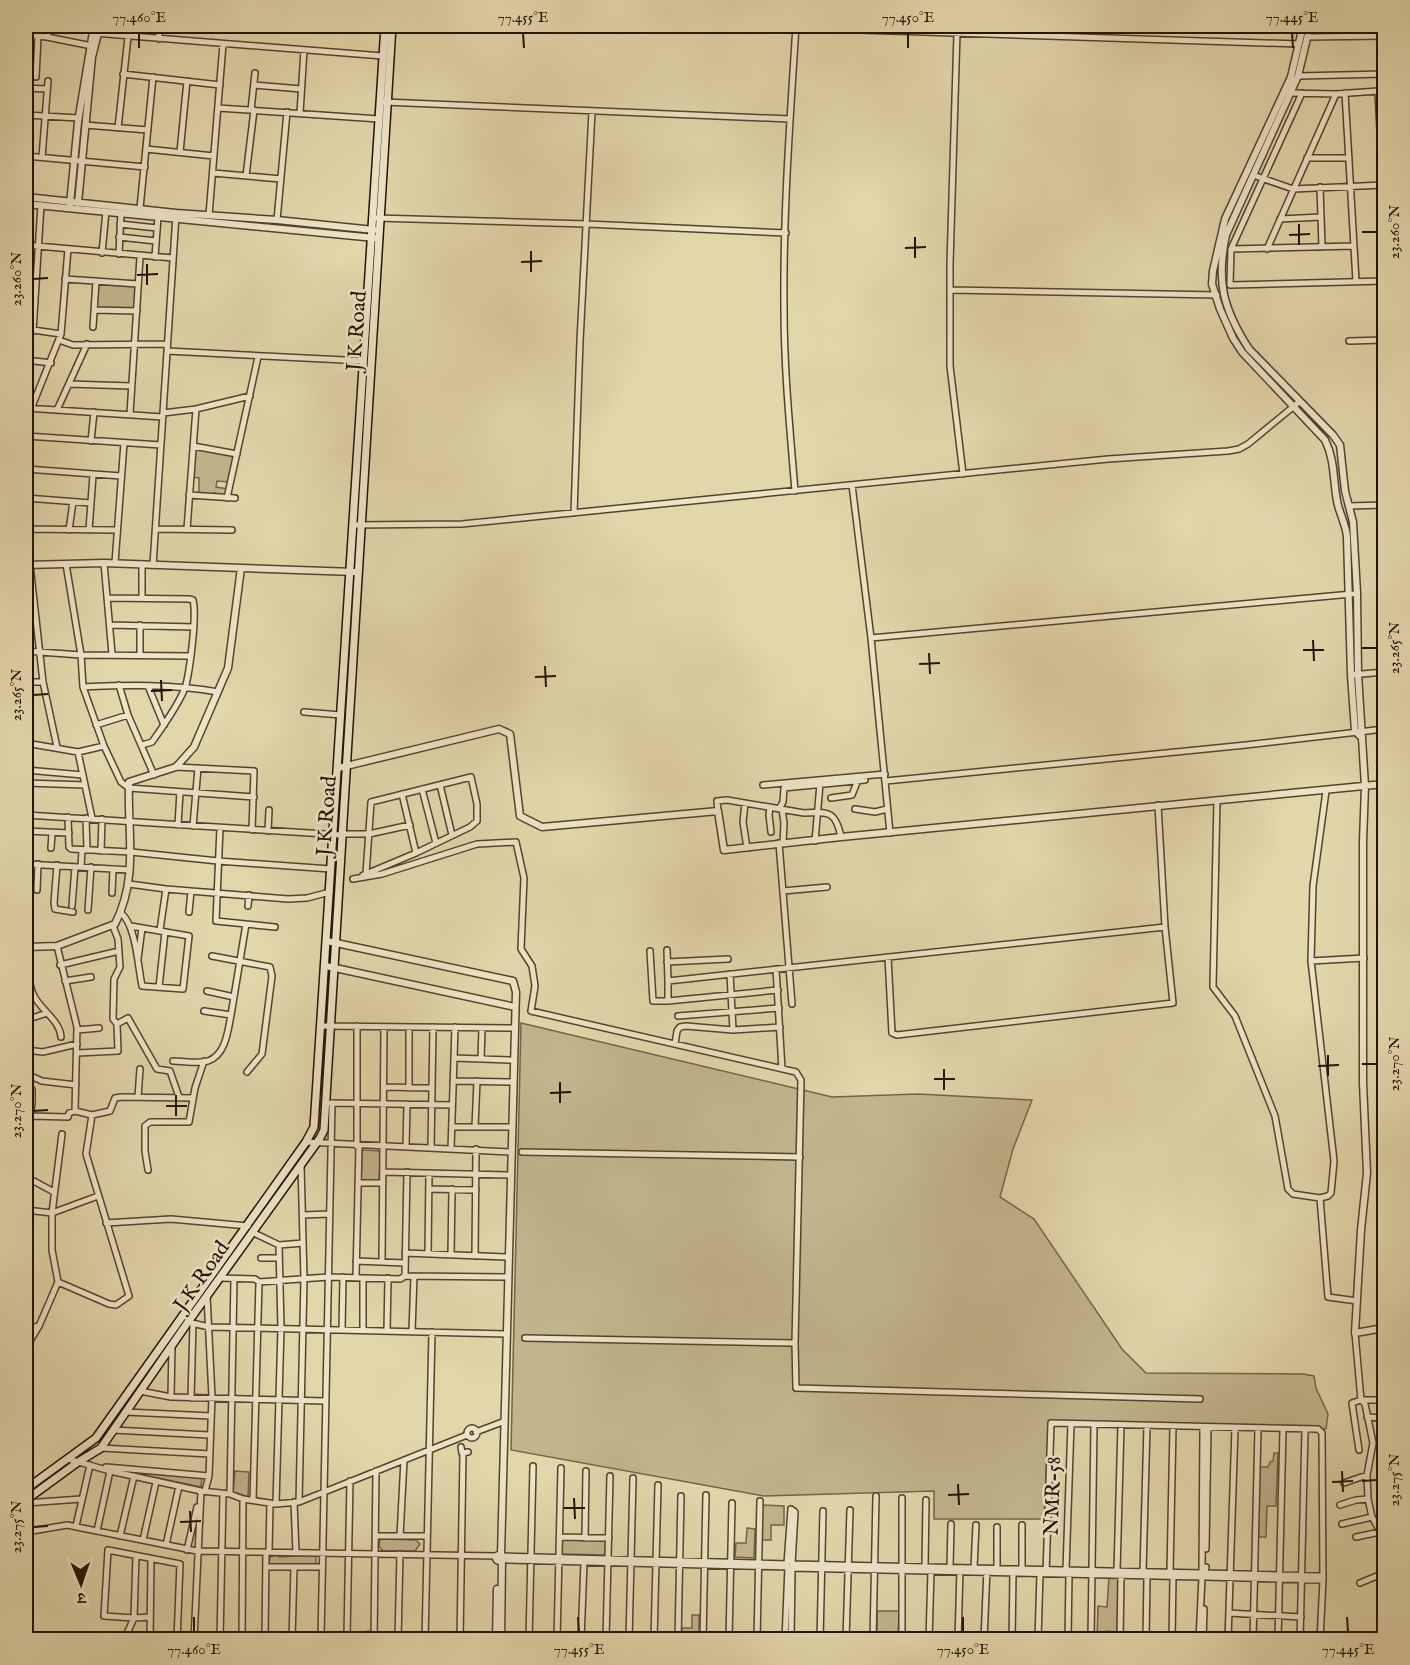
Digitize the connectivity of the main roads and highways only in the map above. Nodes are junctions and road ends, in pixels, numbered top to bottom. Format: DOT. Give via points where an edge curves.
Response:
graph roads {
  1 [pos="385,26"];
  2 [pos="392,26"];
  3 [pos="384,102"];
  4 [pos="376,218"];
  5 [pos="354,572"];
  6 [pos="342,768"];
  7 [pos="338,835"];
  8 [pos="331,942"];
  9 [pos="326,1026"];
  10 [pos="314,1129"];
  11 [pos="323,1132"];
  12 [pos="190,1318"];
  13 [pos="56,1473"];
  14 [pos="26,1489"];
  15 [pos="26,1501"];
  1 -- 3 [label="main road, J K Road"];
  2 -- 3 [label="main road, J K Road"];
  3 -- 4 [label="main road, J K Road"];
  3 -- 4 [label="main road, J K Road" via="379,119"];
  4 -- 5 [label="main road, J K Road"];
  5 -- 6 [label="main road, J K Road"];
  5 -- 6 [label="main road, J K Road" via="341,715"];
  6 -- 7 [label="main road, J K Road"];
  7 -- 8 [label="main road, J K Road" via="339,884"];
  7 -- 8 [label="main road, J K Road" via="331,869"];
  8 -- 9 [label="main road, J K Road"];
  9 -- 10 [label="main road, J K Road"];
  9 -- 11 [label="main road, J K Road" via="329,1103"];
  10 -- 11 [label="main road"];
  10 -- 12 [label="main road, J K Road" via="246,1225"];
  11 -- 12 [label="main road, J K Road"];
  12 -- 13 [label="main road, J K Road" via="96,1438"];
  12 -- 13 [label="main road, J K Road" via="101,1448"];
  13 -- 14 [label="main road, J K Road"];
  13 -- 15 [label="main road, J K Road"];
}
